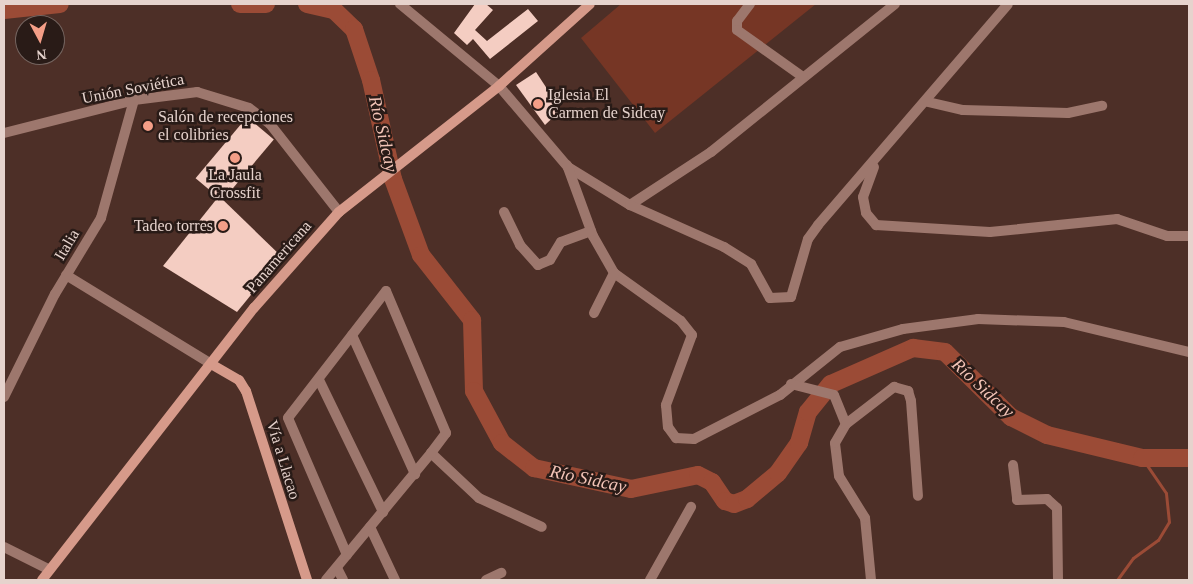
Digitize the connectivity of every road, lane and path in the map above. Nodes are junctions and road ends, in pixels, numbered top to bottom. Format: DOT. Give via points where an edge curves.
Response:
graph roads {
  1 [pos="400,4"];
  2 [pos="590,4"];
  3 [pos="750,4"];
  4 [pos="894,4"];
  5 [pos="1008,4"];
  6 [pos="803,77"];
  7 [pos="499,86"];
  8 [pos="134,100"];
  9 [pos="928,102"];
  10 [pos="1102,106"];
  11 [pos="4,133"];
  12 [pos="876,162"];
  13 [pos="567,166"];
  14 [pos="630,205"];
  15 [pos="339,212"];
  16 [pos="504,212"];
  17 [pos="592,230"];
  18 [pos="1189,236"];
  19 [pos="614,273"];
  20 [pos="66,275"];
  21 [pos="594,313"];
  22 [pos="352,335"];
  23 [pos="1189,352"];
  24 [pos="210,364"];
  25 [pos="319,380"];
  26 [pos="790,384"];
  27 [pos="4,397"];
  28 [pos="846,424"];
  29 [pos="431,453"];
  30 [pos="1013,466"];
  31 [pos="414,474"];
  32 [pos="918,496"];
  33 [pos="692,507"];
  34 [pos="383,512"];
  35 [pos="370,527"];
  36 [pos="542,527"];
  37 [pos="4,546"];
  38 [pos="347,555"];
  39 [pos="336,568"];
  40 [pos="50,570"];
  41 [pos="501,573"];
  42 [pos="42,580"];
  43 [pos="307,580"];
  44 [pos="326,580"];
  45 [pos="343,580"];
  46 [pos="395,580"];
  47 [pos="486,580"];
  48 [pos="650,580"];
  49 [pos="871,580"];
  50 [pos="1058,580"];
  1 -- 7 [label="street"];
  2 -- 7 [label="main road, Panamericana"];
  3 -- 6 [label="street" via="737,21 736,30"];
  4 -- 6 [label="street"];
  5 -- 9 [label="street"];
  6 -- 14 [label="street" via="711,152"];
  7 -- 13 [label="street"];
  7 -- 15 [label="main road, Panamericana"];
  8 -- 11 [label="street, Unión Soviética"];
  8 -- 15 [label="street, Unión Soviética" via="197,92 249,108 285,137"];
  8 -- 20 [label="street, Italia" via="108,201"];
  9 -- 10 [label="street" via="963,110 1068,113"];
  9 -- 12 [label="street"];
  12 -- 14 [label="street" via="808,239 794,293 782,299 766,295 751,264 724,247"];
  12 -- 18 [label="street" via="863,197 866,213 876,225 990,232 1117,219 1166,236"];
  13 -- 14 [label="street"];
  13 -- 17 [label="street"];
  15 -- 24 [label="main road, Panamericana"];
  16 -- 17 [label="street" via="520,245 538,265 550,260 561,242"];
  17 -- 19 [label="street"];
  19 -- 21 [label="street"];
  19 -- 26 [label="street" via="681,321 692,335 666,405 668,427 676,438 694,439 780,395"];
  20 -- 24 [label="street"];
  20 -- 27 [label="street, Italia"];
  22 -- 25 [label="street"];
  22 -- 29 [label="street" via="386,291 446,429"];
  22 -- 31 [label="street"];
  23 -- 26 [label="street" via="1148,338 1064,322 978,319 903,329 855,342 828,354"];
  24 -- 40 [label="main road, Panamericana"];
  24 -- 43 [label="main road, Vía a Llacao" via="238,380 246,391"];
  25 -- 34 [label="street"];
  25 -- 38 [label="street" via="287,422"];
  26 -- 28 [label="street" via="834,395"];
  28 -- 32 [label="street" via="894,387 908,391"];
  28 -- 49 [label="street" via="837,436 835,458 839,476 865,518"];
  29 -- 31 [label="street"];
  29 -- 36 [label="street" via="479,498"];
  30 -- 50 [label="street" via="1017,500 1047,499 1057,508"];
  31 -- 34 [label="street"];
  33 -- 48 [label="street"];
  34 -- 35 [label="street"];
  35 -- 38 [label="street"];
  35 -- 46 [label="street"];
  37 -- 40 [label="street"];
  38 -- 39 [label="street"];
  39 -- 44 [label="street"];
  39 -- 45 [label="street"];
  40 -- 42 [label="main road, Panamericana"];
  41 -- 47 [label="street"];
}
